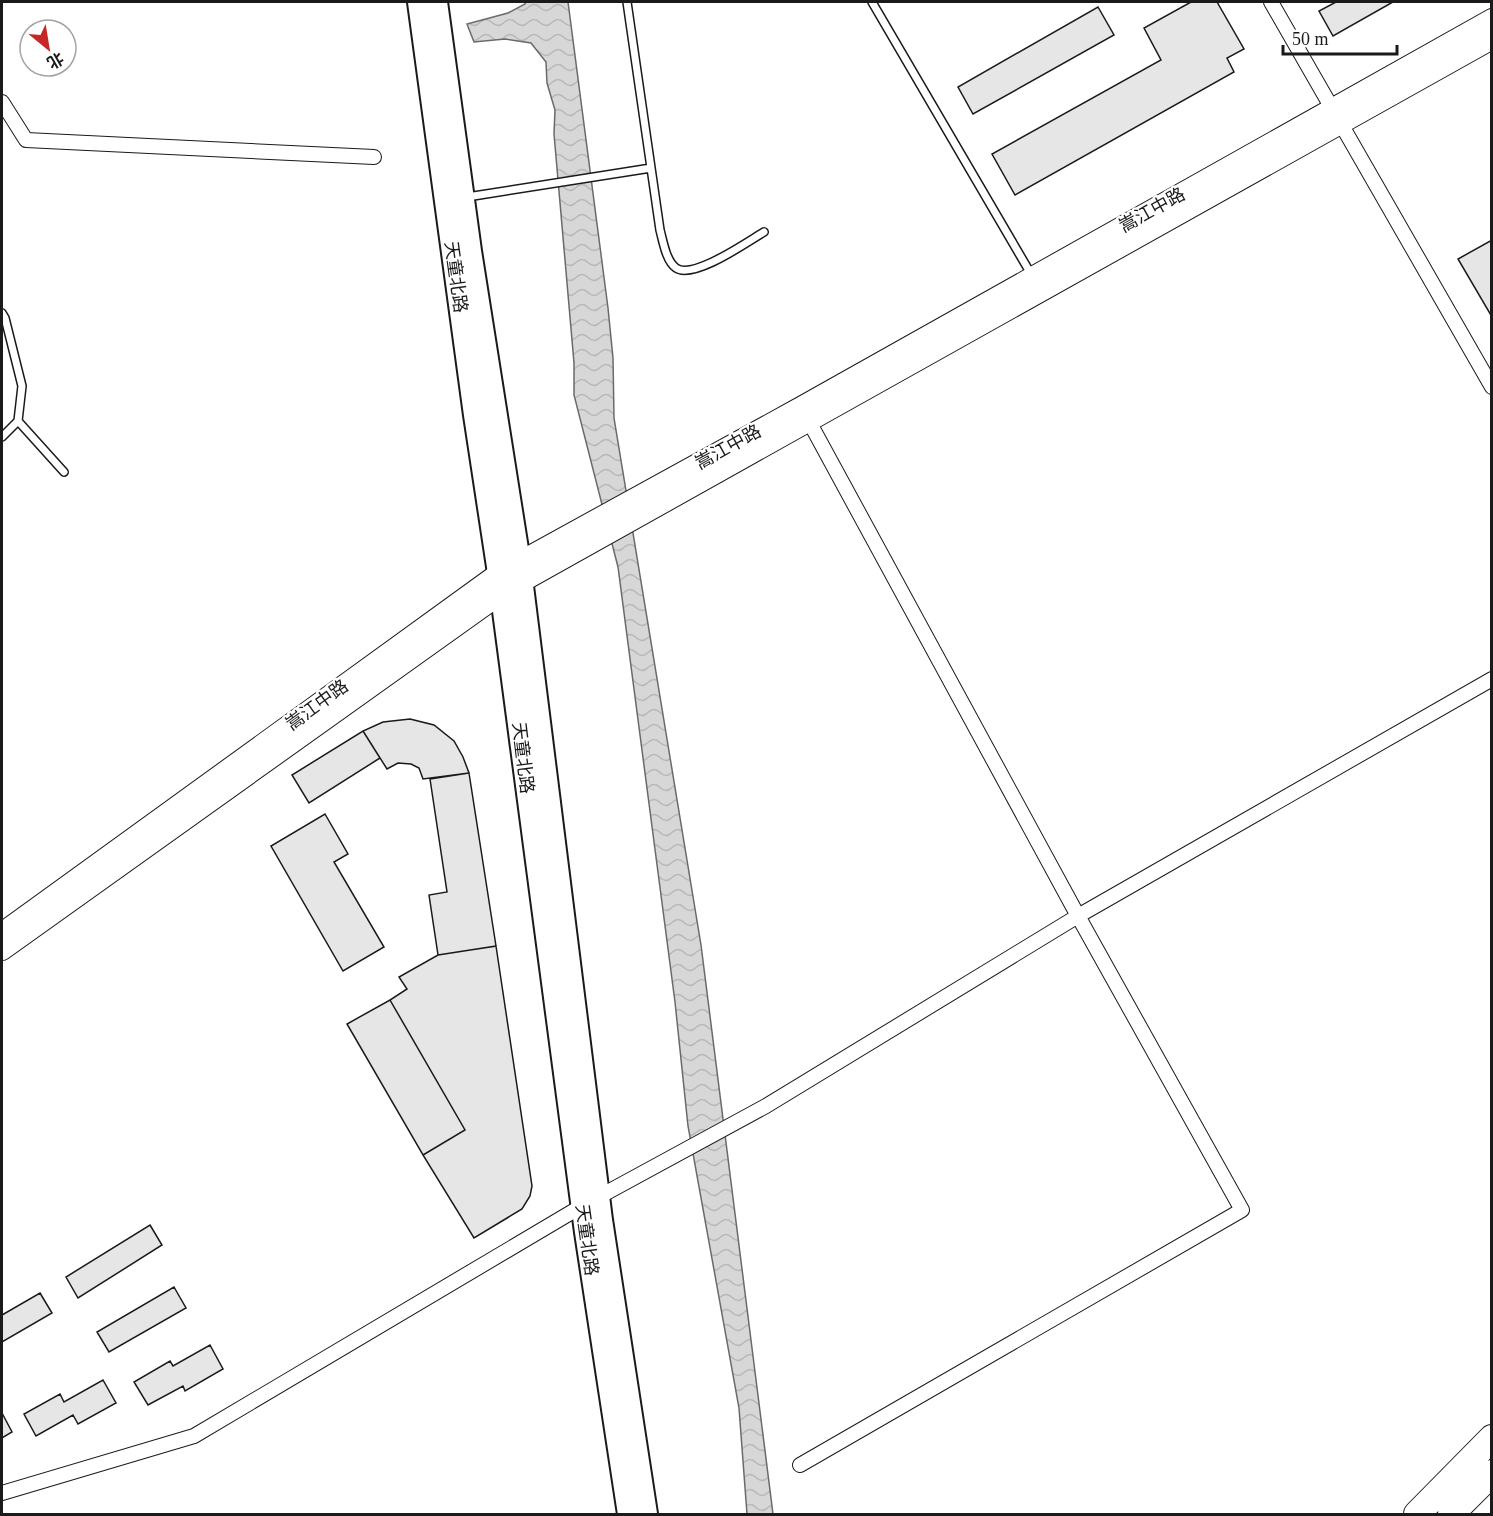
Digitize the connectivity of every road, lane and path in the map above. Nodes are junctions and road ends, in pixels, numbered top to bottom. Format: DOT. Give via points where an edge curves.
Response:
graph roads {
  1 [pos="419,2"];
  2 [pos="436,2"];
  3 [pos="627,2"];
  4 [pos="872,2"];
  5 [pos="1271,2"];
  6 [pos="1491,19"];
  7 [pos="1491,39"];
  8 [pos="2,102"];
  9 [pos="1336,117"];
  10 [pos="374,157"];
  11 [pos="651,168"];
  12 [pos="463,198"];
  13 [pos="764,232"];
  14 [pos="1033,277"];
  15 [pos="2,313"];
  16 [pos="1491,387"];
  17 [pos="805,414"];
  18 [pos="18,421"];
  19 [pos="2,437"];
  20 [pos="64,472"];
  21 [pos="520,572"];
  22 [pos="500,583"];
  23 [pos="1491,679"];
  24 [pos="1078,916"];
  25 [pos="2,933"];
  26 [pos="2,950"];
  27 [pos="594,1208"];
  28 [pos="622,1412"];
  29 [pos="1491,1438"];
  30 [pos="800,1465"];
  31 [pos="1491,1473"];
  32 [pos="2,1493"];
  33 [pos="629,1515"];
  34 [pos="646,1515"];
  35 [pos="1417,1515"];
  36 [pos="1451,1515"];
  1 -- 22 [label="main road, 天童北路"];
  2 -- 12 [label="main road"];
  3 -- 11 [label="lane"];
  4 -- 14 [label="lane"];
  5 -- 9 [label="street"];
  6 -- 9 [label="main road, 嵩江中路"];
  7 -- 9 [label="main road, 嵩江中路"];
  8 -- 10 [label="street" via="26,140"];
  9 -- 14 [label="main road, 嵩江中路"];
  9 -- 16 [label="street"];
  9 -- 17 [label="main road, 嵩江中路"];
  11 -- 12 [label="lane"];
  11 -- 13 [label="lane" via="660,230 675,268 685,272 700,269"];
  12 -- 21 [label="main road"];
  14 -- 17 [label="main road, 嵩江中路"];
  15 -- 18 [label="lane" via="22,386"];
  17 -- 21 [label="main road, 嵩江中路"];
  17 -- 21 [label="main road, 嵩江中路" via="676,475 581,528"];
  17 -- 24 [label="street"];
  18 -- 19 [label="lane"];
  18 -- 20 [label="lane"];
  21 -- 22 [label="main road, 嵩江中路"];
  21 -- 27 [label="main road"];
  22 -- 25 [label="main road, 嵩江中路"];
  22 -- 26 [label="main road, 嵩江中路"];
  22 -- 27 [label="main road, 天童北路"];
  23 -- 24 [label="street"];
  24 -- 27 [label="street"];
  24 -- 30 [label="street" via="1242,1210"];
  27 -- 28 [label="main road, 天童北路"];
  27 -- 32 [label="street" via="195,1436"];
  28 -- 33 [label="main road, 天童北路"];
  28 -- 34 [label="main road, 天童北路"];
  29 -- 35 [label="highway"];
  31 -- 36 [label="highway"];
}
